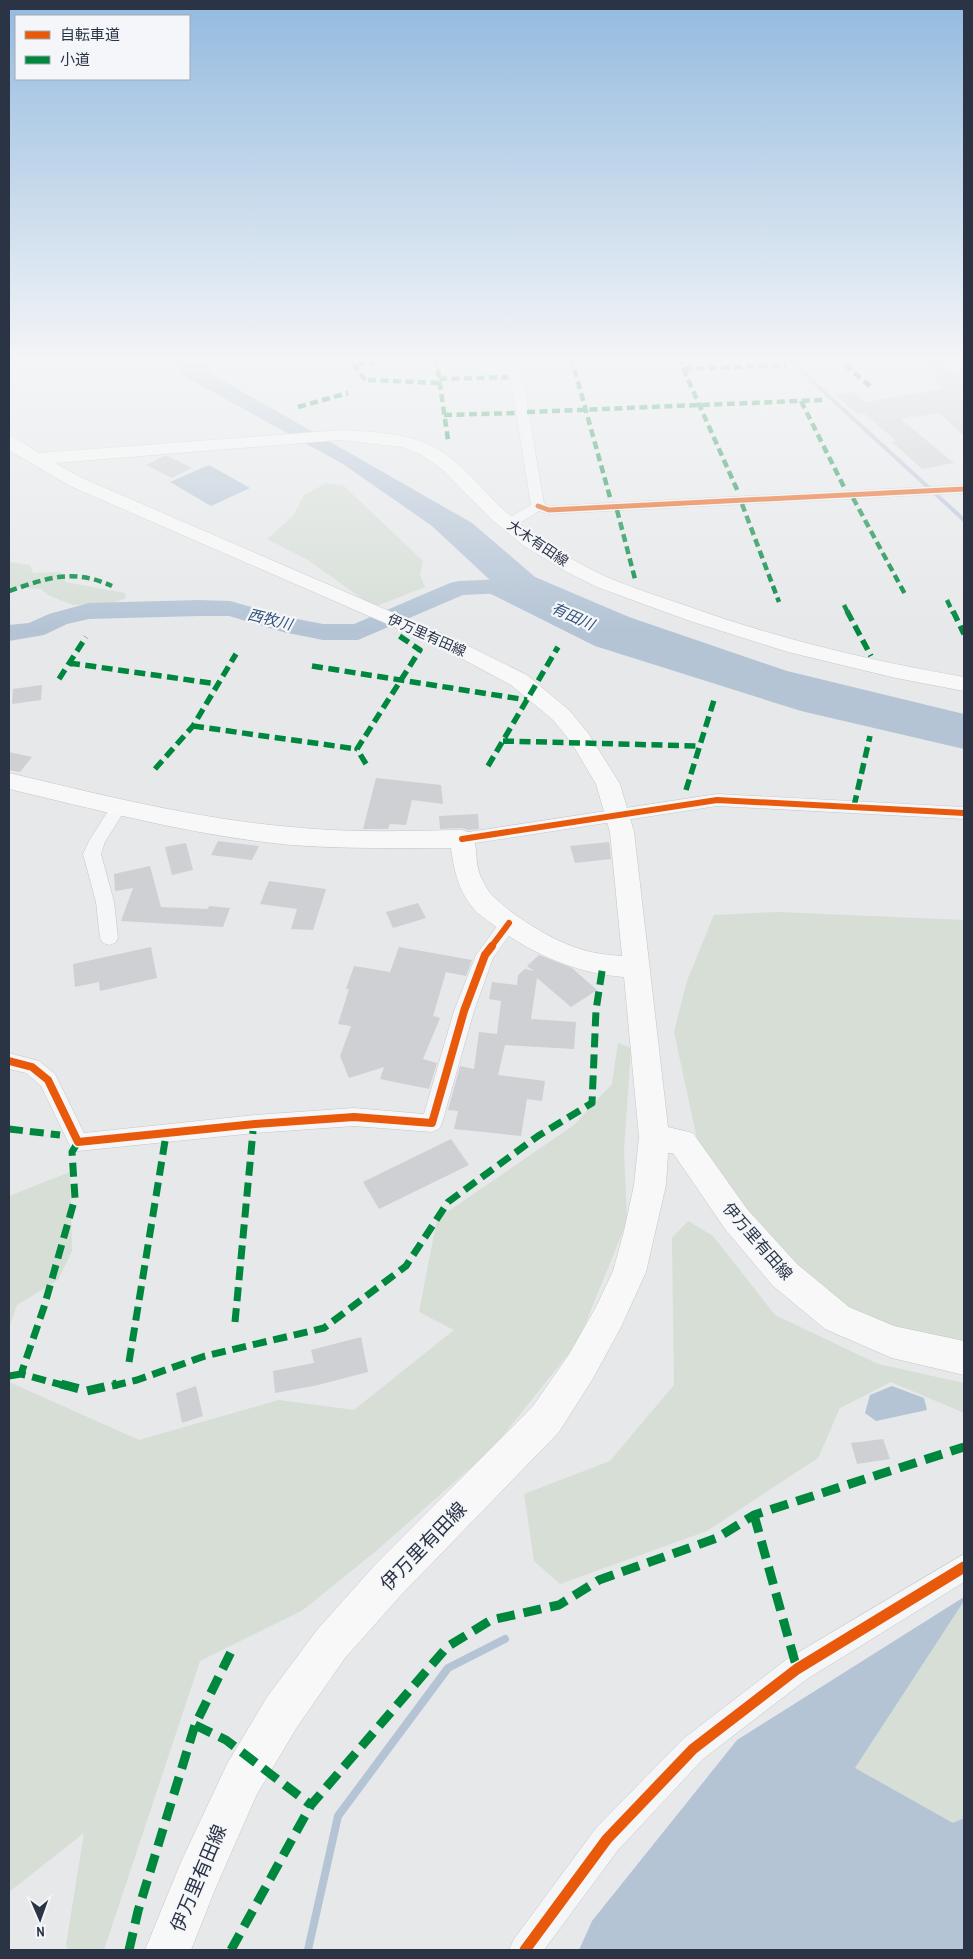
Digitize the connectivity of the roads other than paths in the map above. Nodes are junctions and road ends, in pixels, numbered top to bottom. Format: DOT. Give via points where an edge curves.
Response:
graph roads {
  1 [pos="18,448"];
  2 [pos="165,448"];
  3 [pos="422,448"];
  4 [pos="528,448"];
  5 [pos="36,459"];
  6 [pos="964,489"];
  7 [pos="538,506"];
  8 [pos="508,524"];
  9 [pos="964,684"];
  10 [pos="9,781"];
  11 [pos="119,807"];
  12 [pos="964,813"];
  13 [pos="618,814"];
  14 [pos="462,839"];
  15 [pos="509,923"];
  16 [pos="109,938"];
  17 [pos="636,968"];
  18 [pos="9,1061"];
  19 [pos="654,1137"];
  20 [pos="964,1358"];
  21 [pos="964,1567"];
  22 [pos="168,1950"];
  23 [pos="525,1950"];
  1 -- 5 [label="main road"];
  2 -- 5 [label="main road, 大木有田線"];
  3 -- 8 [label="main road, 大木有田線" via="447,464"];
  4 -- 7 [label="street"];
  5 -- 13 [label="main road, 伊万里有田線" via="76,482 408,626 486,661 519,680 561,715 580,738 608,784"];
  6 -- 7 [label="street" via="549,510"];
  7 -- 8 [label="street"];
  8 -- 9 [label="main road, 大木有田線" via="574,568 628,593 740,631 834,657 911,676"];
  10 -- 11 [label="main road"];
  11 -- 14 [label="main road" via="204,825 291,836 369,840"];
  11 -- 16 [label="street" via="92,854"];
  12 -- 13 [label="street" via="717,800"];
  13 -- 14 [label="street"];
  13 -- 17 [label="main road, 伊万里有田線"];
  14 -- 15 [label="main road" via="467,875 478,895 482,902"];
  15 -- 17 [label="main road" via="571,957 603,965"];
  15 -- 18 [label="street" via="485,956 464,1011 432,1123 354,1117 78,1142 48,1080 32,1067"];
  17 -- 19 [label="main road, 伊万里有田線"];
  19 -- 20 [label="main road, 伊万里有田線" via="682,1142 736,1219 785,1275 836,1318 892,1342"];
  19 -- 22 [label="main road, 伊万里有田線" via="650,1185 628,1272 608,1318 580,1368 546,1419 387,1581 331,1644 282,1712 242,1779"];
  21 -- 23 [label="street" via="797,1669 693,1749 607,1839"];
}
